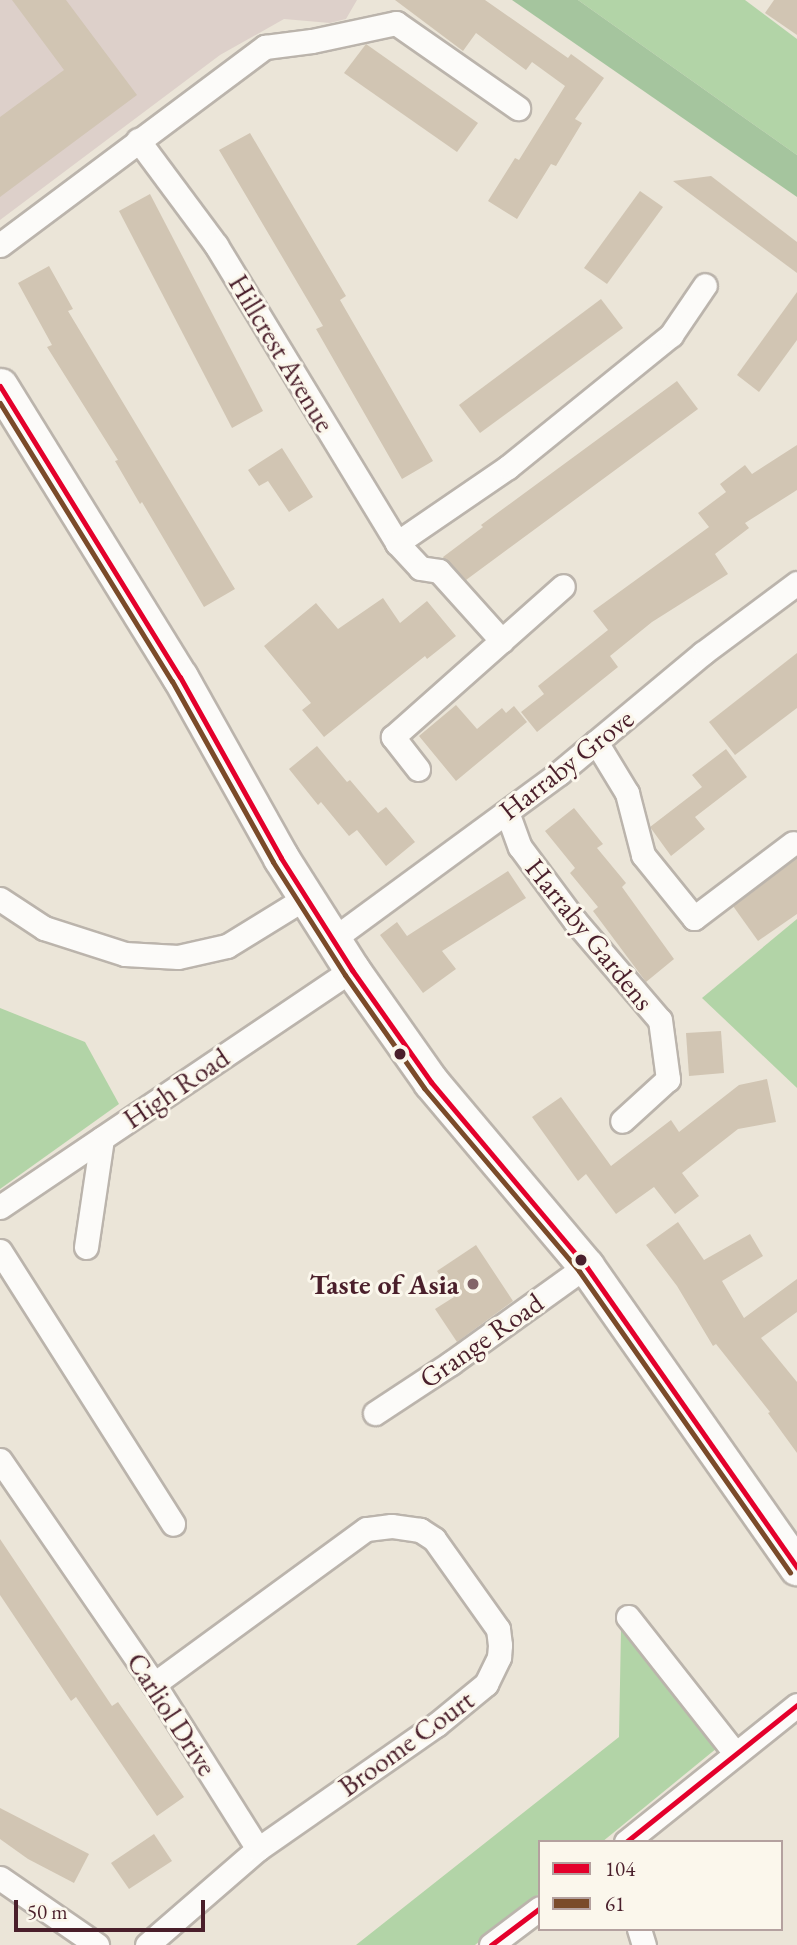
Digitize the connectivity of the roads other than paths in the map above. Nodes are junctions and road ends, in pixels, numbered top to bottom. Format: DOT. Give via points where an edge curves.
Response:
graph roads {
  1 [pos="518,108"];
  2 [pos="138,141"];
  3 [pos="0,245"];
  4 [pos="705,285"];
  5 [pos="0,386"];
  6 [pos="397,543"];
  7 [pos="797,583"];
  8 [pos="563,586"];
  9 [pos="502,640"];
  10 [pos="596,742"];
  11 [pos="418,769"];
  12 [pos="507,812"];
  13 [pos="793,843"];
  14 [pos="305,898"];
  15 [pos="0,899"];
  16 [pos="332,940"];
  17 [pos="352,970"];
  18 [pos="622,1121"];
  19 [pos="102,1138"];
  20 [pos="0,1207"];
  21 [pos="86,1247"];
  22 [pos="0,1251"];
  23 [pos="586,1266"];
  24 [pos="375,1413"];
  25 [pos="0,1460"];
  26 [pos="173,1524"];
  27 [pos="797,1567"];
  28 [pos="628,1617"];
  29 [pos="154,1684"];
  30 [pos="797,1705"];
  31 [pos="736,1754"];
  32 [pos="628,1840"];
  33 [pos="258,1849"];
  34 [pos="0,1878"];
  35 [pos="538,1910"];
  36 [pos="97,1945"];
  37 [pos="147,1945"];
  38 [pos="491,1945"];
  1 -- 2 [label="street" via="396,23 265,47"];
  2 -- 3 [label="street"];
  2 -- 6 [label="street, Hillcrest Avenue" via="216,245"];
  4 -- 6 [label="street" via="671,335 508,467"];
  5 -- 14 [label="main road" via="180,677"];
  6 -- 9 [label="street, Hillcrest Avenue" via="420,568 439,571"];
  7 -- 10 [label="street, Harraby Grove"];
  8 -- 9 [label="street"];
  9 -- 11 [label="street" via="393,737"];
  10 -- 12 [label="street, Harraby Grove"];
  10 -- 13 [label="street" via="627,793 643,855 694,918"];
  12 -- 16 [label="street, Harraby Grove"];
  12 -- 18 [label="street, Harraby Gardens" via="520,847 575,922 660,1020 668,1079"];
  14 -- 15 [label="street" via="227,946 178,957 125,954 44,928"];
  14 -- 16 [label="main road"];
  16 -- 17 [label="main road"];
  17 -- 19 [label="street, High Road"];
  17 -- 23 [label="main road" via="431,1082"];
  19 -- 20 [label="street, High Road"];
  19 -- 21 [label="street"];
  22 -- 26 [label="street"];
  23 -- 24 [label="street, Grange Road"];
  23 -- 27 [label="main road"];
  25 -- 29 [label="street, Carliol Drive"];
  28 -- 31 [label="street"];
  29 -- 33 [label="street, Carliol Drive"];
  29 -- 33 [label="street, Broome Court" via="366,1529 408,1528 434,1539 498,1629 499,1657 486,1684 436,1725"];
  30 -- 31 [label="street"];
  31 -- 32 [label="street"];
  33 -- 37 [label="street"];
  34 -- 36 [label="street"];
  35 -- 38 [label="street"];
}
